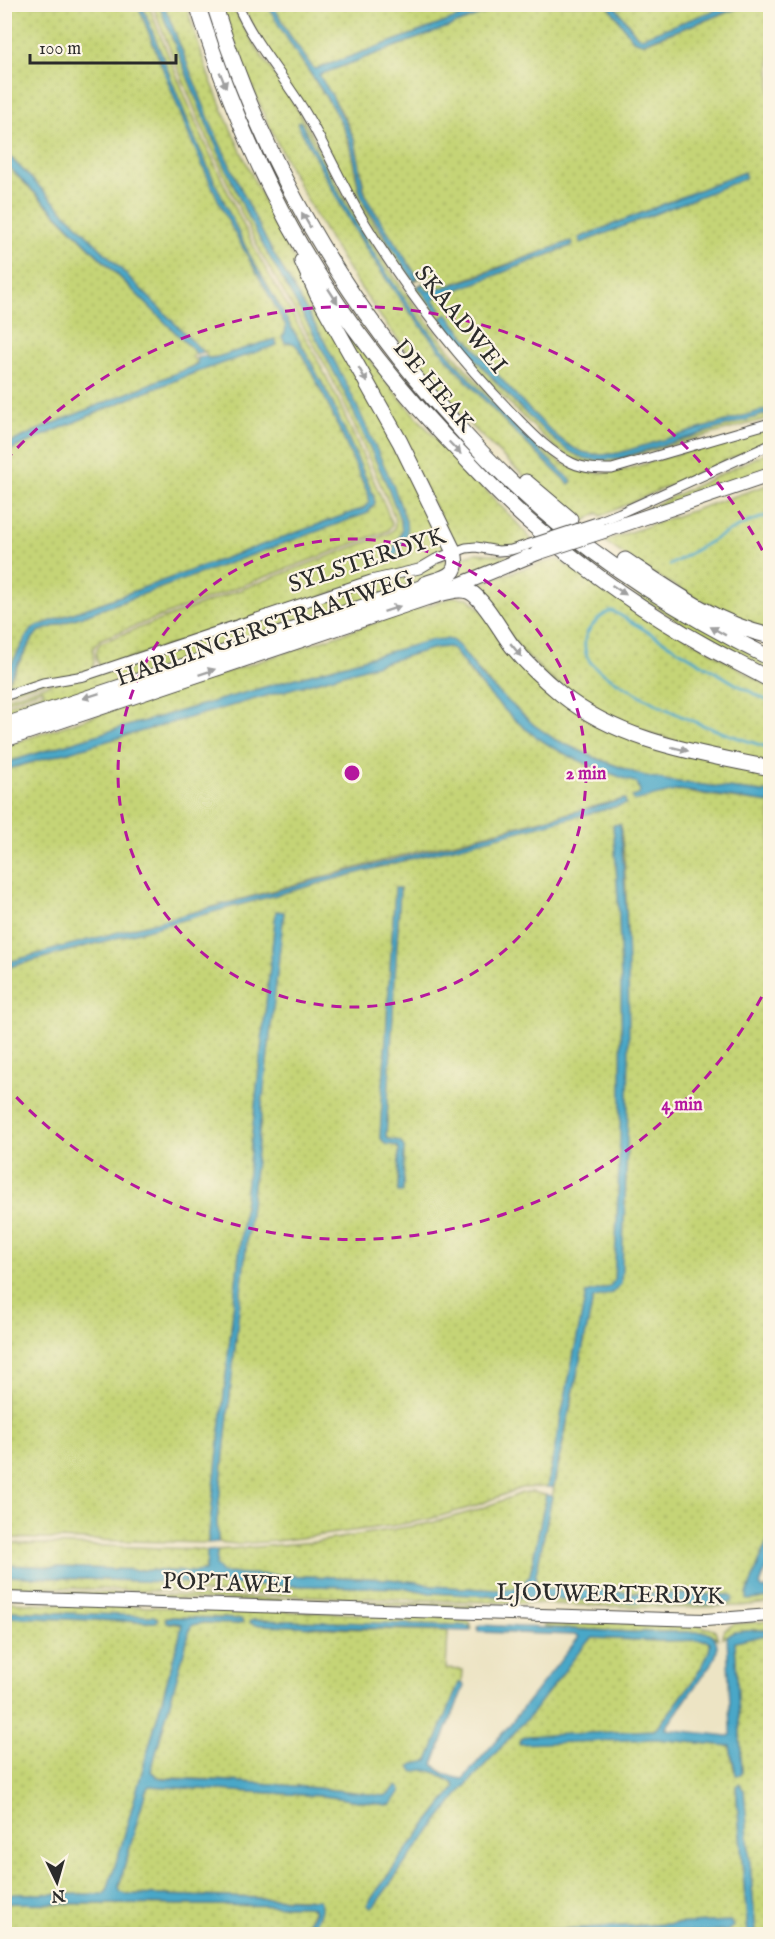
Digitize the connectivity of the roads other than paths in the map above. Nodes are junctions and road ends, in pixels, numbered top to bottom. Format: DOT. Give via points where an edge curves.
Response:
graph roads {
  1 [pos="197,4"];
  2 [pos="214,4"];
  3 [pos="237,4"];
  4 [pos="272,191"];
  5 [pos="423,389"];
  6 [pos="771,423"];
  7 [pos="771,446"];
  8 [pos="771,475"];
  9 [pos="605,525"];
  10 [pos="532,549"];
  11 [pos="454,552"];
  12 [pos="428,590"];
  13 [pos="771,636"];
  14 [pos="771,658"];
  15 [pos="771,680"];
  16 [pos="4,696"];
  17 [pos="4,725"];
  18 [pos="4,740"];
  19 [pos="771,768"];
  20 [pos="4,1598"];
  21 [pos="449,1612"];
  22 [pos="771,1615"];
  1 -- 4 [label="highway, DE HEAK, one-way" via="222,78"];
  5 -- 2 [label="highway, DE HEAK, one-way" via="361,308 304,218 260,130"];
  3 -- 6 [label="street, SKAADWEI" via="264,54 306,114 363,220 410,291 489,389 552,451 573,464 612,469"];
  4 -- 11 [label="highway, one-way" via="317,294 400,442"];
  4 -- 15 [label="highway, DE HEAK, one-way" via="336,301 406,394 498,492 586,567 704,645"];
  5 -- 13 [label="highway" via="557,509 609,550 710,613 746,630"];
  14 -- 5 [label="highway, DE HEAK, one-way" via="663,599 582,542 542,511 480,452"];
  7 -- 9 [label="street" via="620,513"];
  8 -- 9 [label="main road, HARLINGERSTRAATWEG"];
  9 -- 10 [label="main road, HARLINGERSTRAATWEG, bridge"];
  10 -- 11 [label="street, SYLSTERDYK" via="476,547"];
  10 -- 12 [label="main road, HARLINGERSTRAATWEG"];
  11 -- 12 [label="highway" via="455,570"];
  11 -- 16 [label="street, SYLSTERDYK" via="419,569 371,580 84,676 43,683"];
  12 -- 17 [label="main road, HARLINGERSTRAATWEG, one-way"];
  18 -- 12 [label="main road, HARLINGERSTRAATWEG, one-way"];
  12 -- 19 [label="highway, one-way" via="463,590 474,594 530,666 562,695 611,725 665,745"];
  20 -- 21 [label="main road, POPTAWEI"];
  21 -- 22 [label="main road, LJOUWERTERDYK" via="706,1620"];
}
